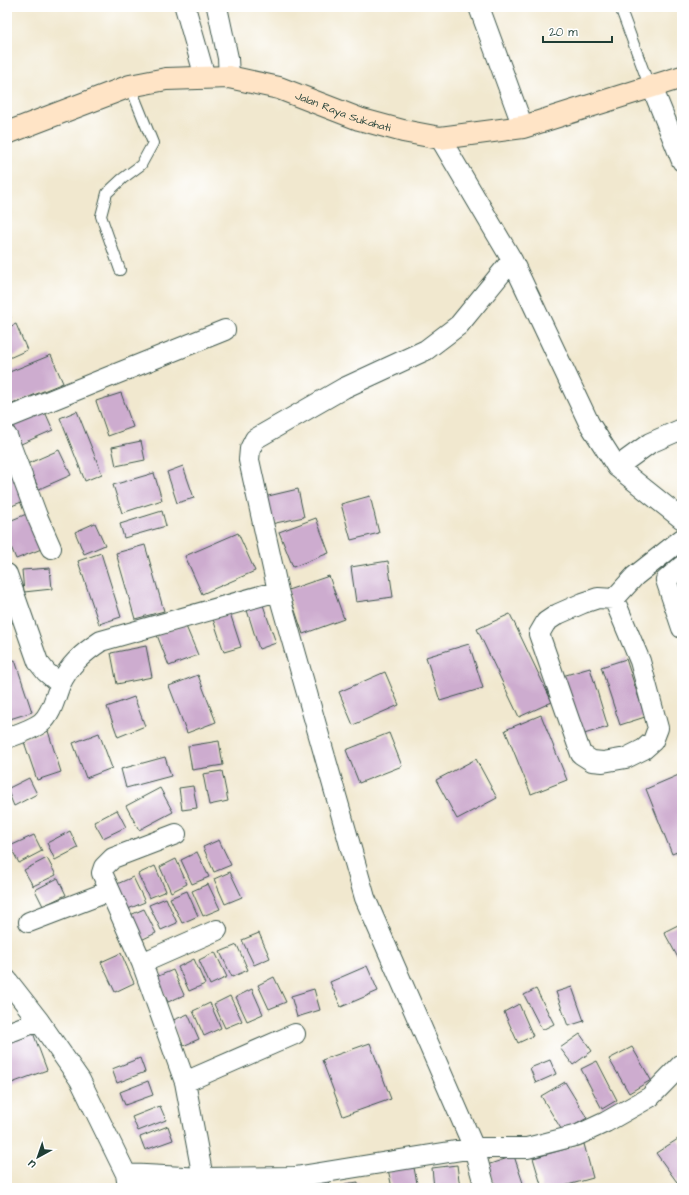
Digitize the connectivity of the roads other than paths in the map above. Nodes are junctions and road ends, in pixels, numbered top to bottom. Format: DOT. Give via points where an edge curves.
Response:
graph roads {
  1 [pos="185,7"];
  2 [pos="217,7"];
  3 [pos="479,7"];
  4 [pos="620,7"];
  5 [pos="205,77"];
  6 [pos="229,77"];
  7 [pos="682,77"];
  8 [pos="130,86"];
  9 [pos="651,88"];
  10 [pos="523,127"];
  11 [pos="7,133"];
  12 [pos="440,138"];
  13 [pos="682,161"];
  14 [pos="512,260"];
  15 [pos="120,270"];
  16 [pos="225,330"];
  17 [pos="7,418"];
  18 [pos="682,428"];
  19 [pos="7,436"];
  20 [pos="617,467"];
  21 [pos="682,519"];
  22 [pos="682,538"];
  23 [pos="51,548"];
  24 [pos="682,566"];
  25 [pos="8,574"];
  26 [pos="278,591"];
  27 [pos="614,599"];
  28 [pos="682,628"];
  29 [pos="60,684"];
  30 [pos="7,738"];
  31 [pos="176,834"];
  32 [pos="110,891"];
  33 [pos="29,922"];
  34 [pos="217,930"];
  35 [pos="142,963"];
  36 [pos="7,980"];
  37 [pos="39,1021"];
  38 [pos="7,1033"];
  39 [pos="294,1034"];
  40 [pos="682,1064"];
  41 [pos="185,1082"];
  42 [pos="474,1148"];
  43 [pos="203,1178"];
  44 [pos="127,1181"];
  45 [pos="485,1188"];
  1 -- 5 [label="street"];
  2 -- 6 [label="street" via="228,58"];
  3 -- 10 [label="street"];
  4 -- 9 [label="lane"];
  5 -- 6 [label="main road, Jalan Raya Sukahati"];
  5 -- 8 [label="main road, Jalan Raya Sukahati" via="166,79"];
  6 -- 12 [label="main road, Jalan Raya Sukahati" via="279,88 359,119"];
  7 -- 9 [label="main road, Jalan Raya Sukahati"];
  8 -- 11 [label="main road, Jalan Raya Sukahati"];
  8 -- 15 [label="lane" via="153,143 141,165 107,193 101,216"];
  9 -- 10 [label="main road, Jalan Raya Sukahati"];
  9 -- 13 [label="street"];
  10 -- 12 [label="main road, Jalan Raya Sukahati"];
  12 -- 14 [label="street"];
  14 -- 20 [label="street" via="589,423"];
  14 -- 26 [label="street" via="459,325 426,350 344,388 255,439 250,449 249,460"];
  16 -- 17 [label="street"];
  18 -- 20 [label="street" via="650,443"];
  19 -- 23 [label="street"];
  20 -- 21 [label="street"];
  22 -- 27 [label="street" via="635,576"];
  24 -- 28 [label="street" via="666,580"];
  25 -- 29 [label="street" via="36,658 46,672"];
  26 -- 29 [label="street" via="101,641 84,652 71,665"];
  26 -- 42 [label="street" via="365,898"];
  27 -- 27 [label="street" via="640,662 658,728 653,740 644,749 626,758 603,762 581,754 540,634 546,622 558,614 598,598"];
  29 -- 30 [label="street" via="50,711 41,723"];
  31 -- 32 [label="street" via="113,858 102,871"];
  32 -- 33 [label="street"];
  32 -- 35 [label="street"];
  34 -- 35 [label="street"];
  35 -- 41 [label="street"];
  36 -- 37 [label="street"];
  37 -- 38 [label="street"];
  37 -- 44 [label="street" via="80,1080"];
  39 -- 41 [label="street"];
  40 -- 42 [label="street" via="650,1096 578,1135 527,1148"];
  41 -- 43 [label="street"];
  42 -- 43 [label="street" via="294,1176"];
  42 -- 45 [label="street"];
  43 -- 44 [label="street"];
}
